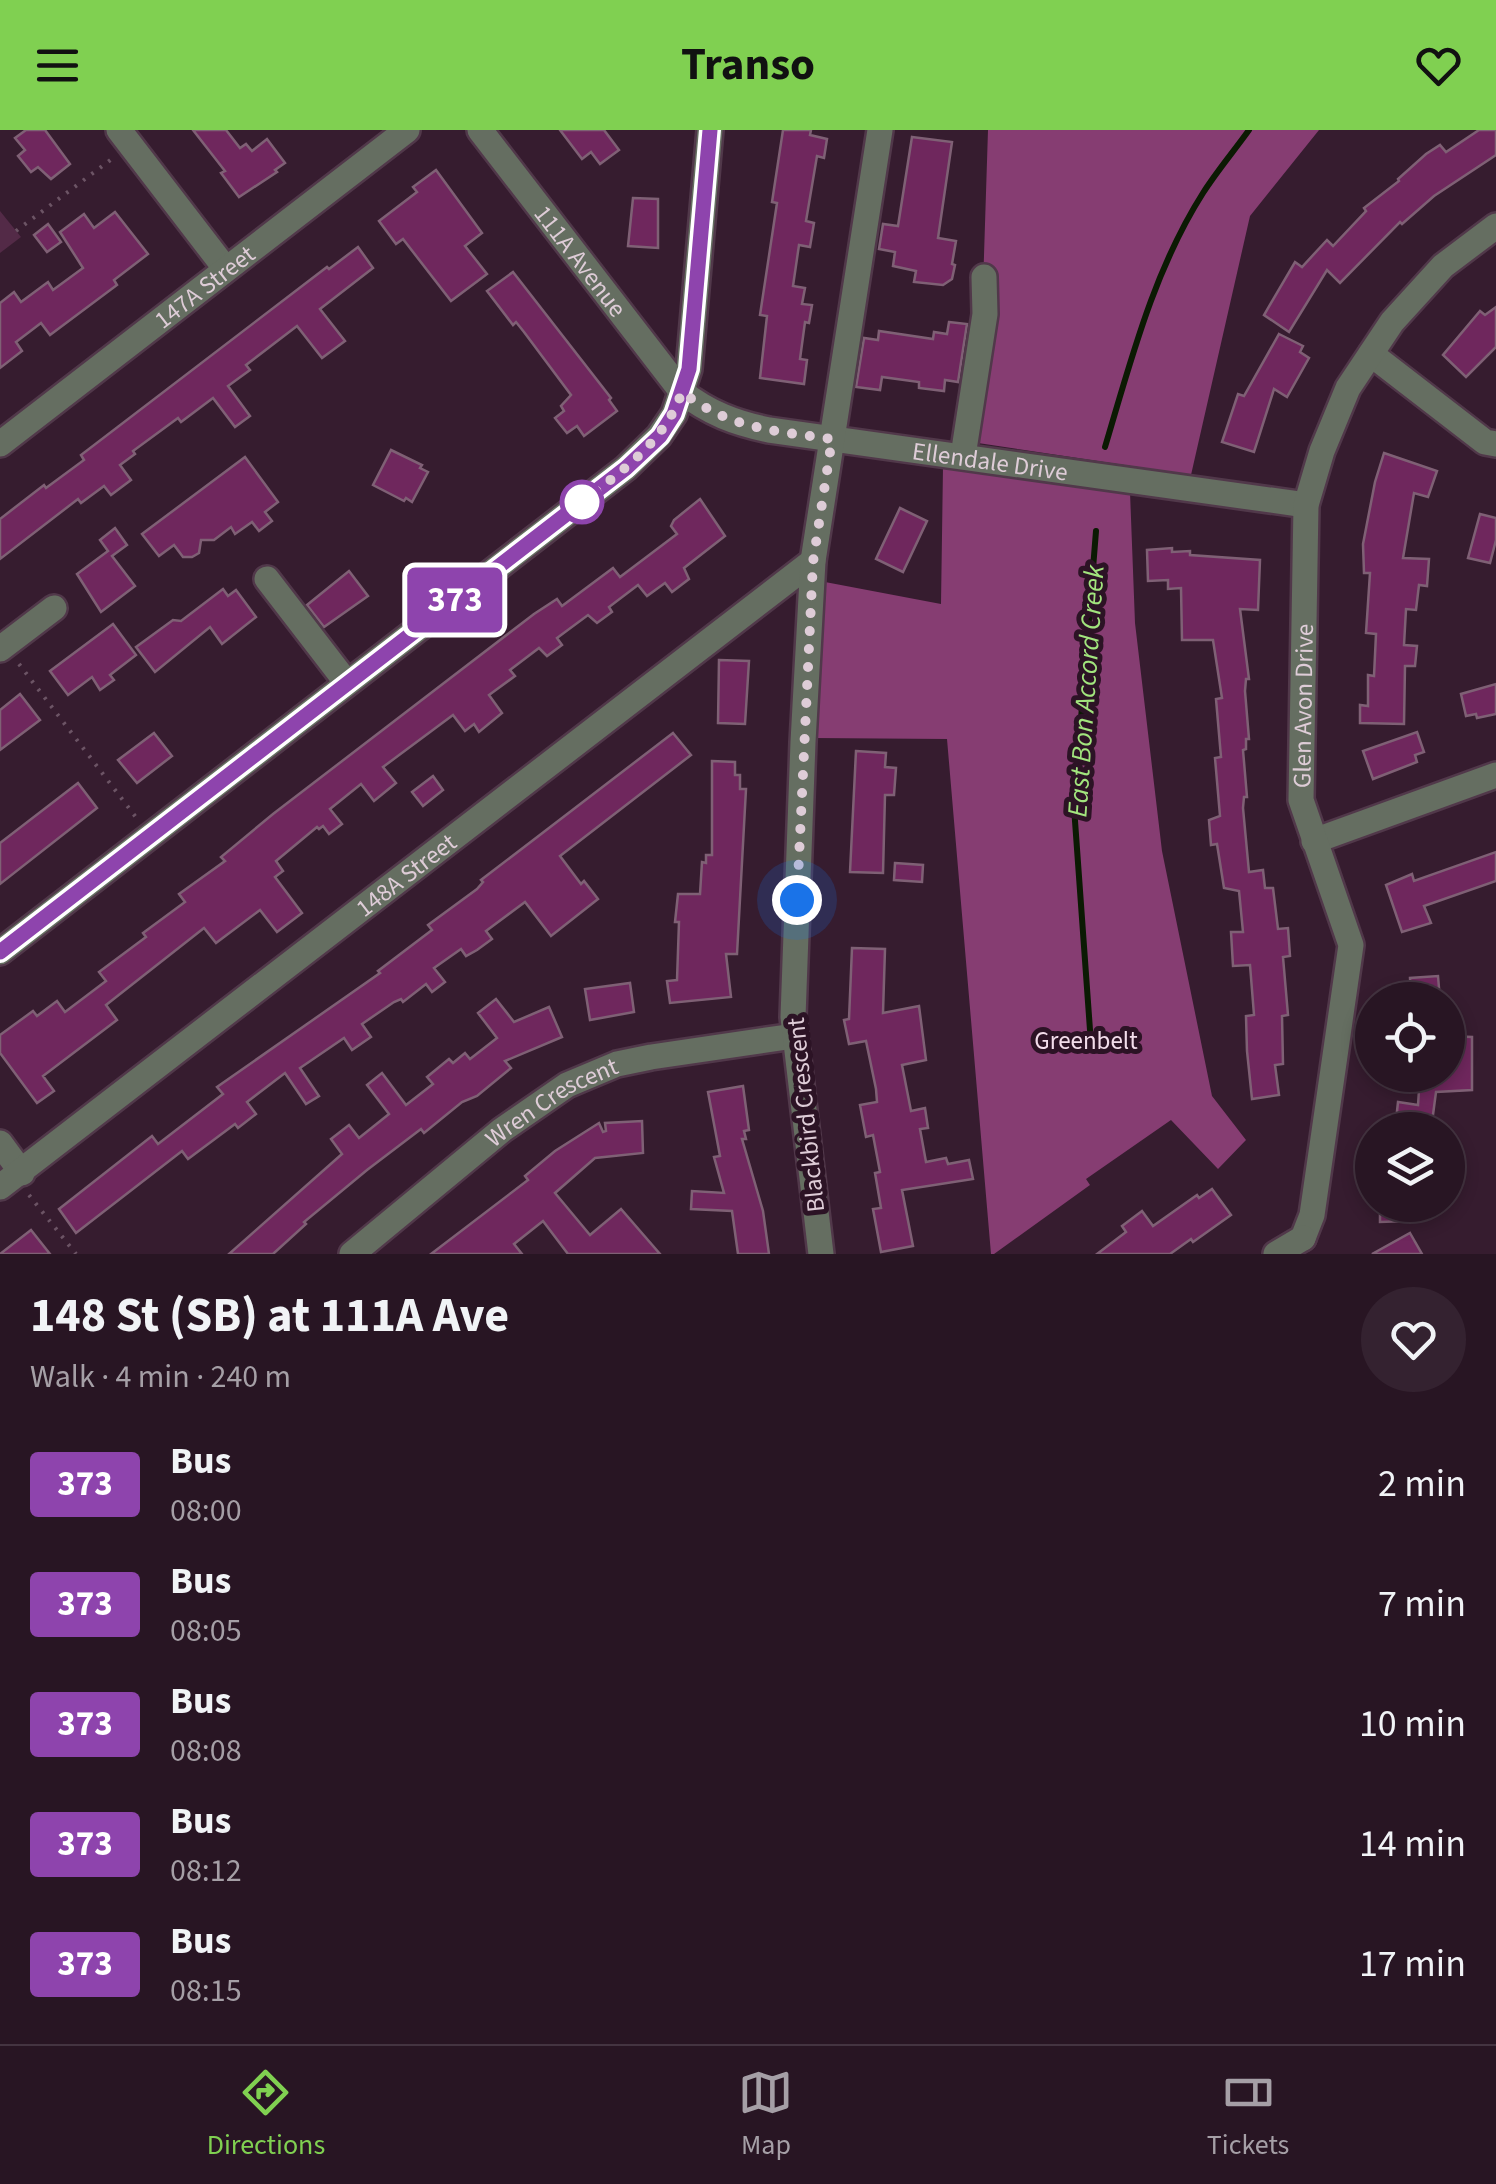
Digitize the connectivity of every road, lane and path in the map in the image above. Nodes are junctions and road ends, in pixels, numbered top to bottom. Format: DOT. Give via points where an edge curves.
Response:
graph roads {
  1 [pos="407,130"];
  2 [pos="480,130"];
  3 [pos="710,130"];
  4 [pos="880,130"];
  5 [pos="120,141"];
  6 [pos="1496,226"];
  7 [pos="16,231"];
  8 [pos="225,268"];
  9 [pos="984,277"];
  10 [pos="1371,354"];
  11 [pos="682,392"];
  12 [pos="832,439"];
  13 [pos="0,444"];
  14 [pos="1496,444"];
  15 [pos="963,456"];
  16 [pos="1306,505"];
  17 [pos="813,562"];
  18 [pos="268,579"];
  19 [pos="54,608"];
  20 [pos="0,648"];
  21 [pos="348,683"];
  22 [pos="1496,776"];
  23 [pos="140,822"];
  24 [pos="1314,841"];
  25 [pos="0,952"];
  26 [pos="794,1036"];
  27 [pos="0,1144"];
  28 [pos="15,1183"];
  29 [pos="1309,1246"];
  30 [pos="76,1254"];
  31 [pos="352,1254"];
  32 [pos="822,1254"];
  33 [pos="1276,1254"];
  1 -- 8 [label="street, 147A Street"];
  2 -- 11 [label="street, 111A Avenue"];
  3 -- 11 [label="street"];
  4 -- 12 [label="street, Blackbird Crescent"];
  5 -- 7 [label="path"];
  5 -- 8 [label="street"];
  6 -- 10 [label="street, Glen Avon Drive" via="1416,293"];
  8 -- 13 [label="street, 147A Street"];
  9 -- 15 [label="street" via="986,314"];
  10 -- 14 [label="street"];
  10 -- 16 [label="street, Glen Avon Drive" via="1348,388"];
  11 -- 12 [label="street, Ellendale Drive" via="731,422"];
  11 -- 21 [label="street" via="660,436 626,468"];
  12 -- 15 [label="street, Ellendale Drive"];
  12 -- 17 [label="street, Blackbird Crescent"];
  15 -- 16 [label="street, Ellendale Drive"];
  16 -- 24 [label="street, Glen Avon Drive" via="1300,800"];
  17 -- 26 [label="street, Blackbird Crescent"];
  17 -- 28 [label="street, 148A Street"];
  18 -- 21 [label="street"];
  19 -- 20 [label="street"];
  20 -- 23 [label="path"];
  21 -- 25 [label="street"];
  22 -- 24 [label="street"];
  24 -- 29 [label="street, Glen Avon Drive" via="1351,944"];
  26 -- 31 [label="street, Wren Crescent" via="650,1056 567,1085"];
  26 -- 32 [label="street, Blackbird Crescent"];
  27 -- 28 [label="street"];
  28 -- 30 [label="path"];
  29 -- 33 [label="street"];
}
